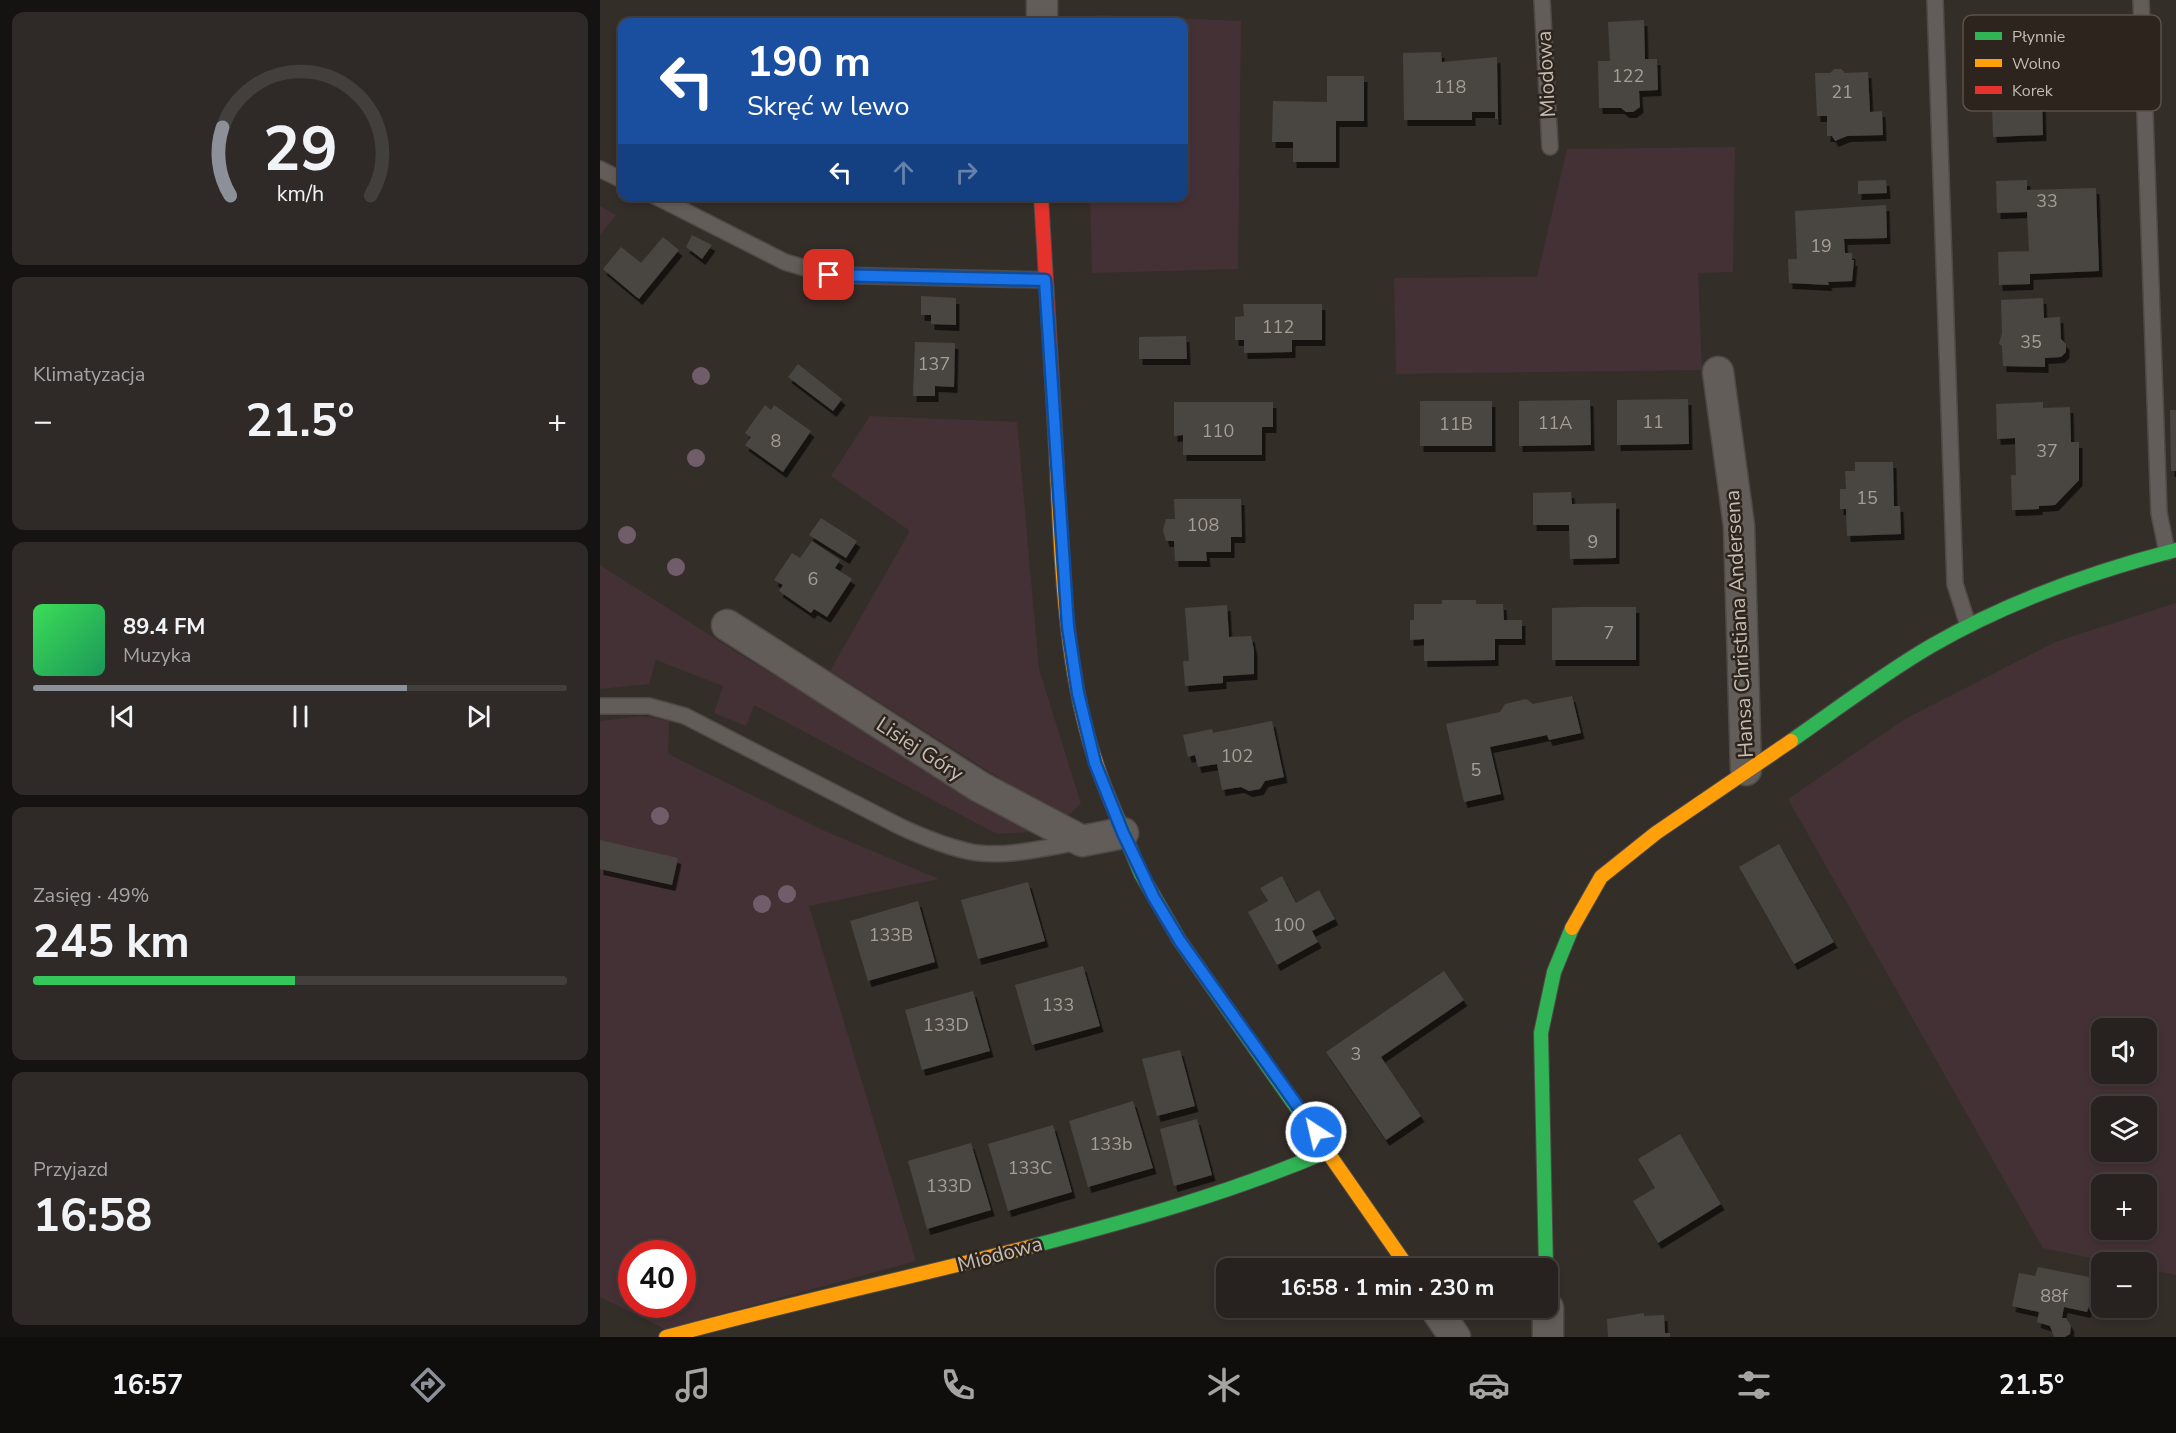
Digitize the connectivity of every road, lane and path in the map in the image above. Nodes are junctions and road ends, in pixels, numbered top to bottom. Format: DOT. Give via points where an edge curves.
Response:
graph roads {
  1 [pos="1042,0"];
  2 [pos="1542,0"];
  3 [pos="1935,0"];
  4 [pos="2141,0"];
  5 [pos="2141,15"];
  6 [pos="1042,18"];
  7 [pos="2145,111"];
  8 [pos="1550,147"];
  9 [pos="600,169"];
  10 [pos="618,178"];
  11 [pos="665,201"];
  12 [pos="1041,201"];
  13 [pos="1045,280"];
  14 [pos="1718,372"];
  15 [pos="2172,551"];
  16 [pos="1968,625"];
  17 [pos="726,626"];
  18 [pos="600,705"];
  19 [pos="1746,770"];
  20 [pos="1123,833"];
  21 [pos="1082,842"];
  22 [pos="1328,1151"];
  23 [pos="1401,1258"];
  24 [pos="1546,1258"];
  25 [pos="1442,1318"];
  26 [pos="1548,1318"];
  27 [pos="666,1337"];
  28 [pos="1455,1337"];
  29 [pos="1548,1337"];
  1 -- 6 [label="street"];
  2 -- 8 [label="lane, Miodowa"];
  3 -- 16 [label="lane" via="1955,584"];
  4 -- 5 [label="lane"];
  7 -- 15 [label="lane" via="2158,513"];
  9 -- 10 [label="lane"];
  11 -- 13 [label="lane" via="785,262 829,275"];
  12 -- 13 [label="street"];
  13 -- 20 [label="street" via="1072,660 1095,763"];
  14 -- 19 [label="street, Hansa Christiana Andersena" via="1739,526"];
  15 -- 16 [label="street, Hansa Christiana Andersena" via="2055,588"];
  16 -- 19 [label="street, Hansa Christiana Andersena" via="1898,666"];
  17 -- 21 [label="street, Lisiej Góry" via="980,787"];
  18 -- 21 [label="lane" via="649,706 685,716 902,827 969,852 992,853"];
  19 -- 24 [label="street, Hansa Christiana Andersena" via="1656,832 1601,877 1565,943 1548,991 1541,1033"];
  20 -- 21 [label="street"];
  20 -- 22 [label="street" via="1141,874 1180,941"];
  22 -- 23 [label="street"];
  22 -- 27 [label="street, Miodowa" via="1171,1210"];
  25 -- 28 [label="street"];
  26 -- 29 [label="street"];
}
